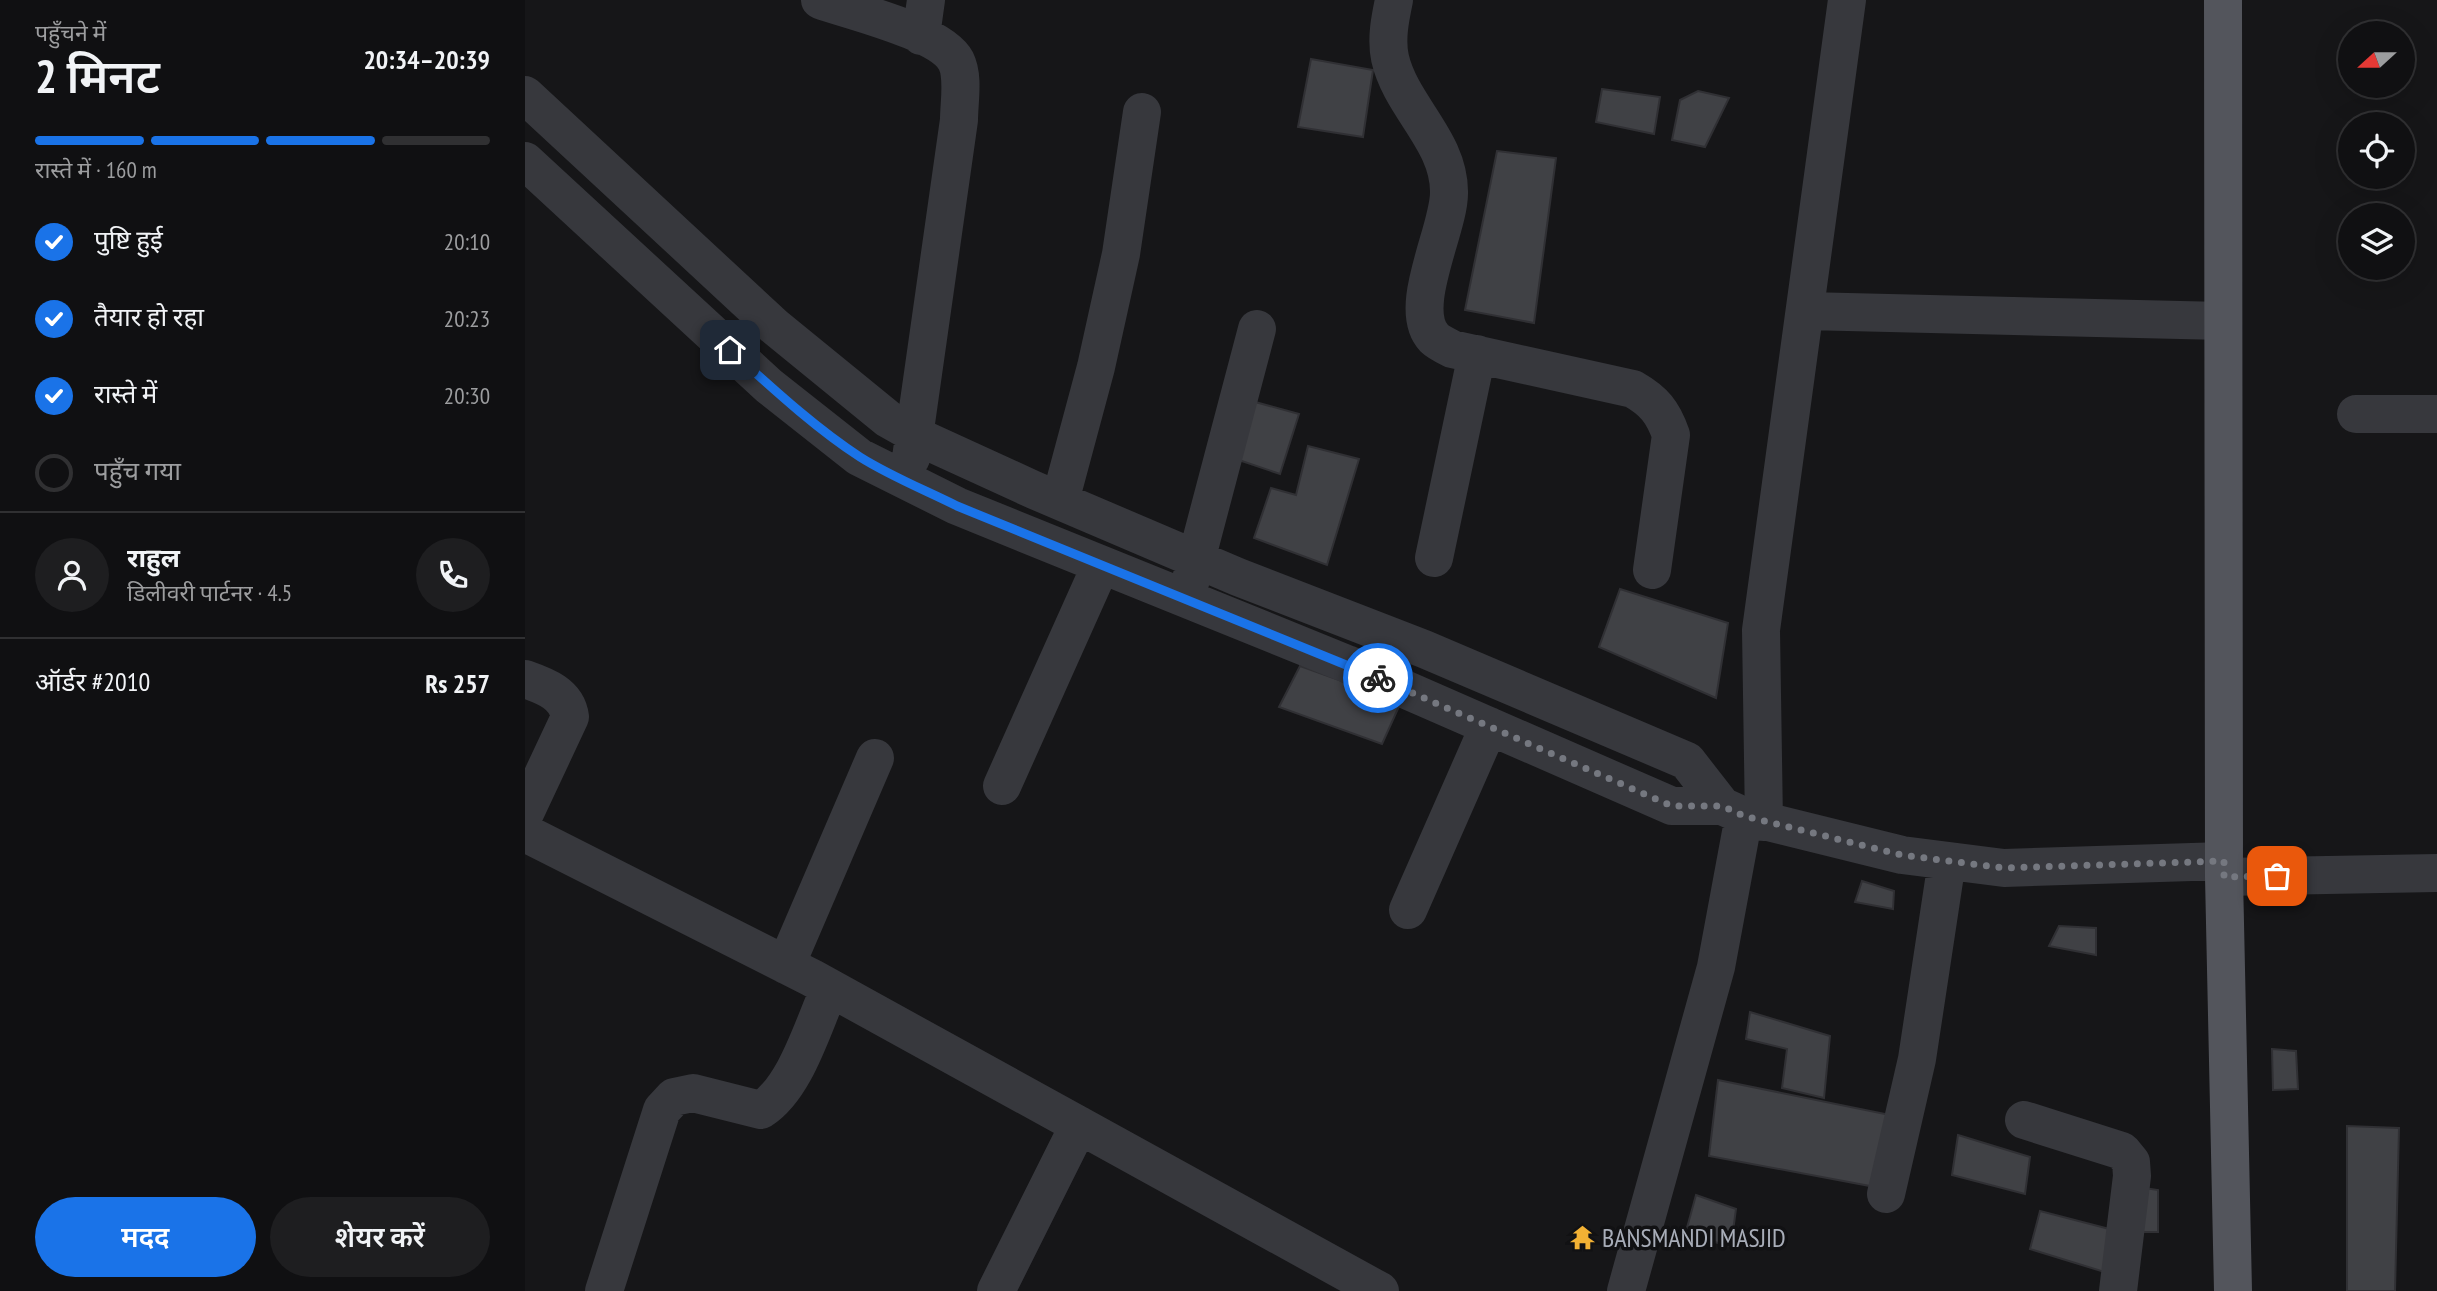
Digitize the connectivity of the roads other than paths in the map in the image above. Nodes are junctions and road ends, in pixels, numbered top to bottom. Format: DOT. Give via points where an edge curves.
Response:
graph roads {
  1 [pos="820,0"];
  2 [pos="1394,0"];
  3 [pos="1847,0"];
  4 [pos="2223,0"];
  5 [pos="924,18"];
  6 [pos="525,95"];
  7 [pos="1142,112"];
  8 [pos="525,161"];
  9 [pos="1806,311"];
  10 [pos="2223,321"];
  11 [pos="1257,329"];
  12 [pos="1477,354"];
  13 [pos="2356,414"];
  14 [pos="2437,414"];
  15 [pos="916,435"];
  16 [pos="907,481"];
  17 [pos="1050,496"];
  18 [pos="1025,534"];
  19 [pos="1434,558"];
  20 [pos="1196,560"];
  21 [pos="1101,565"];
  22 [pos="1652,570"];
  23 [pos="1186,599"];
  24 [pos="525,679"];
  25 [pos="1489,726"];
  26 [pos="875,758"];
  27 [pos="1002,786"];
  28 [pos="525,814"];
  29 [pos="1743,815"];
  30 [pos="525,833"];
  31 [pos="1947,861"];
  32 [pos="2224,869"];
  33 [pos="2437,873"];
  34 [pos="1408,910"];
  35 [pos="786,965"];
  36 [pos="830,988"];
  37 [pos="2024,1119"];
  38 [pos="1079,1125"];
  39 [pos="1886,1194"];
  40 [pos="604,1291"];
  41 [pos="996,1291"];
  42 [pos="1380,1291"];
  43 [pos="1626,1291"];
  44 [pos="2118,1291"];
  45 [pos="2233,1291"];
  1 -- 5 [label="street"];
  2 -- 12 [label="street" via="1388,34 1390,58 1401,90 1445,163 1450,194 1424,318 1434,338 1452,349"];
  3 -- 9 [label="street"];
  4 -- 10 [label="main road"];
  5 -- 15 [label="street" via="957,64 960,80 959,120"];
  6 -- 15 [label="street" via="774,326 852,392"];
  7 -- 17 [label="street" via="1121,254 1096,367"];
  8 -- 16 [label="street" via="769,386 859,457"];
  9 -- 10 [label="street"];
  9 -- 29 [label="street" via="1761,630"];
  10 -- 32 [label="main road"];
  11 -- 20 [label="street"];
  12 -- 19 [label="street"];
  12 -- 22 [label="street" via="1633,389 1653,401 1671,435"];
  13 -- 14 [label="street"];
  15 -- 16 [label="street"];
  15 -- 17 [label="street"];
  16 -- 18 [label="street"];
  17 -- 18 [label="street"];
  17 -- 20 [label="street"];
  18 -- 21 [label="street"];
  20 -- 23 [label="street"];
  20 -- 29 [label="street" via="1424,649 1687,761"];
  21 -- 23 [label="street"];
  21 -- 27 [label="street"];
  23 -- 25 [label="street"];
  24 -- 28 [label="street" via="545,686 563,700 570,717"];
  25 -- 29 [label="street" via="1672,806"];
  25 -- 34 [label="street"];
  26 -- 35 [label="street"];
  29 -- 31 [label="street" via="1902,855"];
  29 -- 43 [label="street" via="1716,967"];
  30 -- 35 [label="street"];
  31 -- 32 [label="street" via="2004,868"];
  31 -- 39 [label="street" via="1917,1059"];
  32 -- 33 [label="street"];
  32 -- 45 [label="main road"];
  35 -- 36 [label="street"];
  36 -- 38 [label="street"];
  36 -- 40 [label="street" via="777,1100 761,1110 692,1093 674,1097 662,1110"];
  37 -- 44 [label="street" via="2122,1150 2131,1161"];
  38 -- 41 [label="street"];
  38 -- 42 [label="street"];
}
